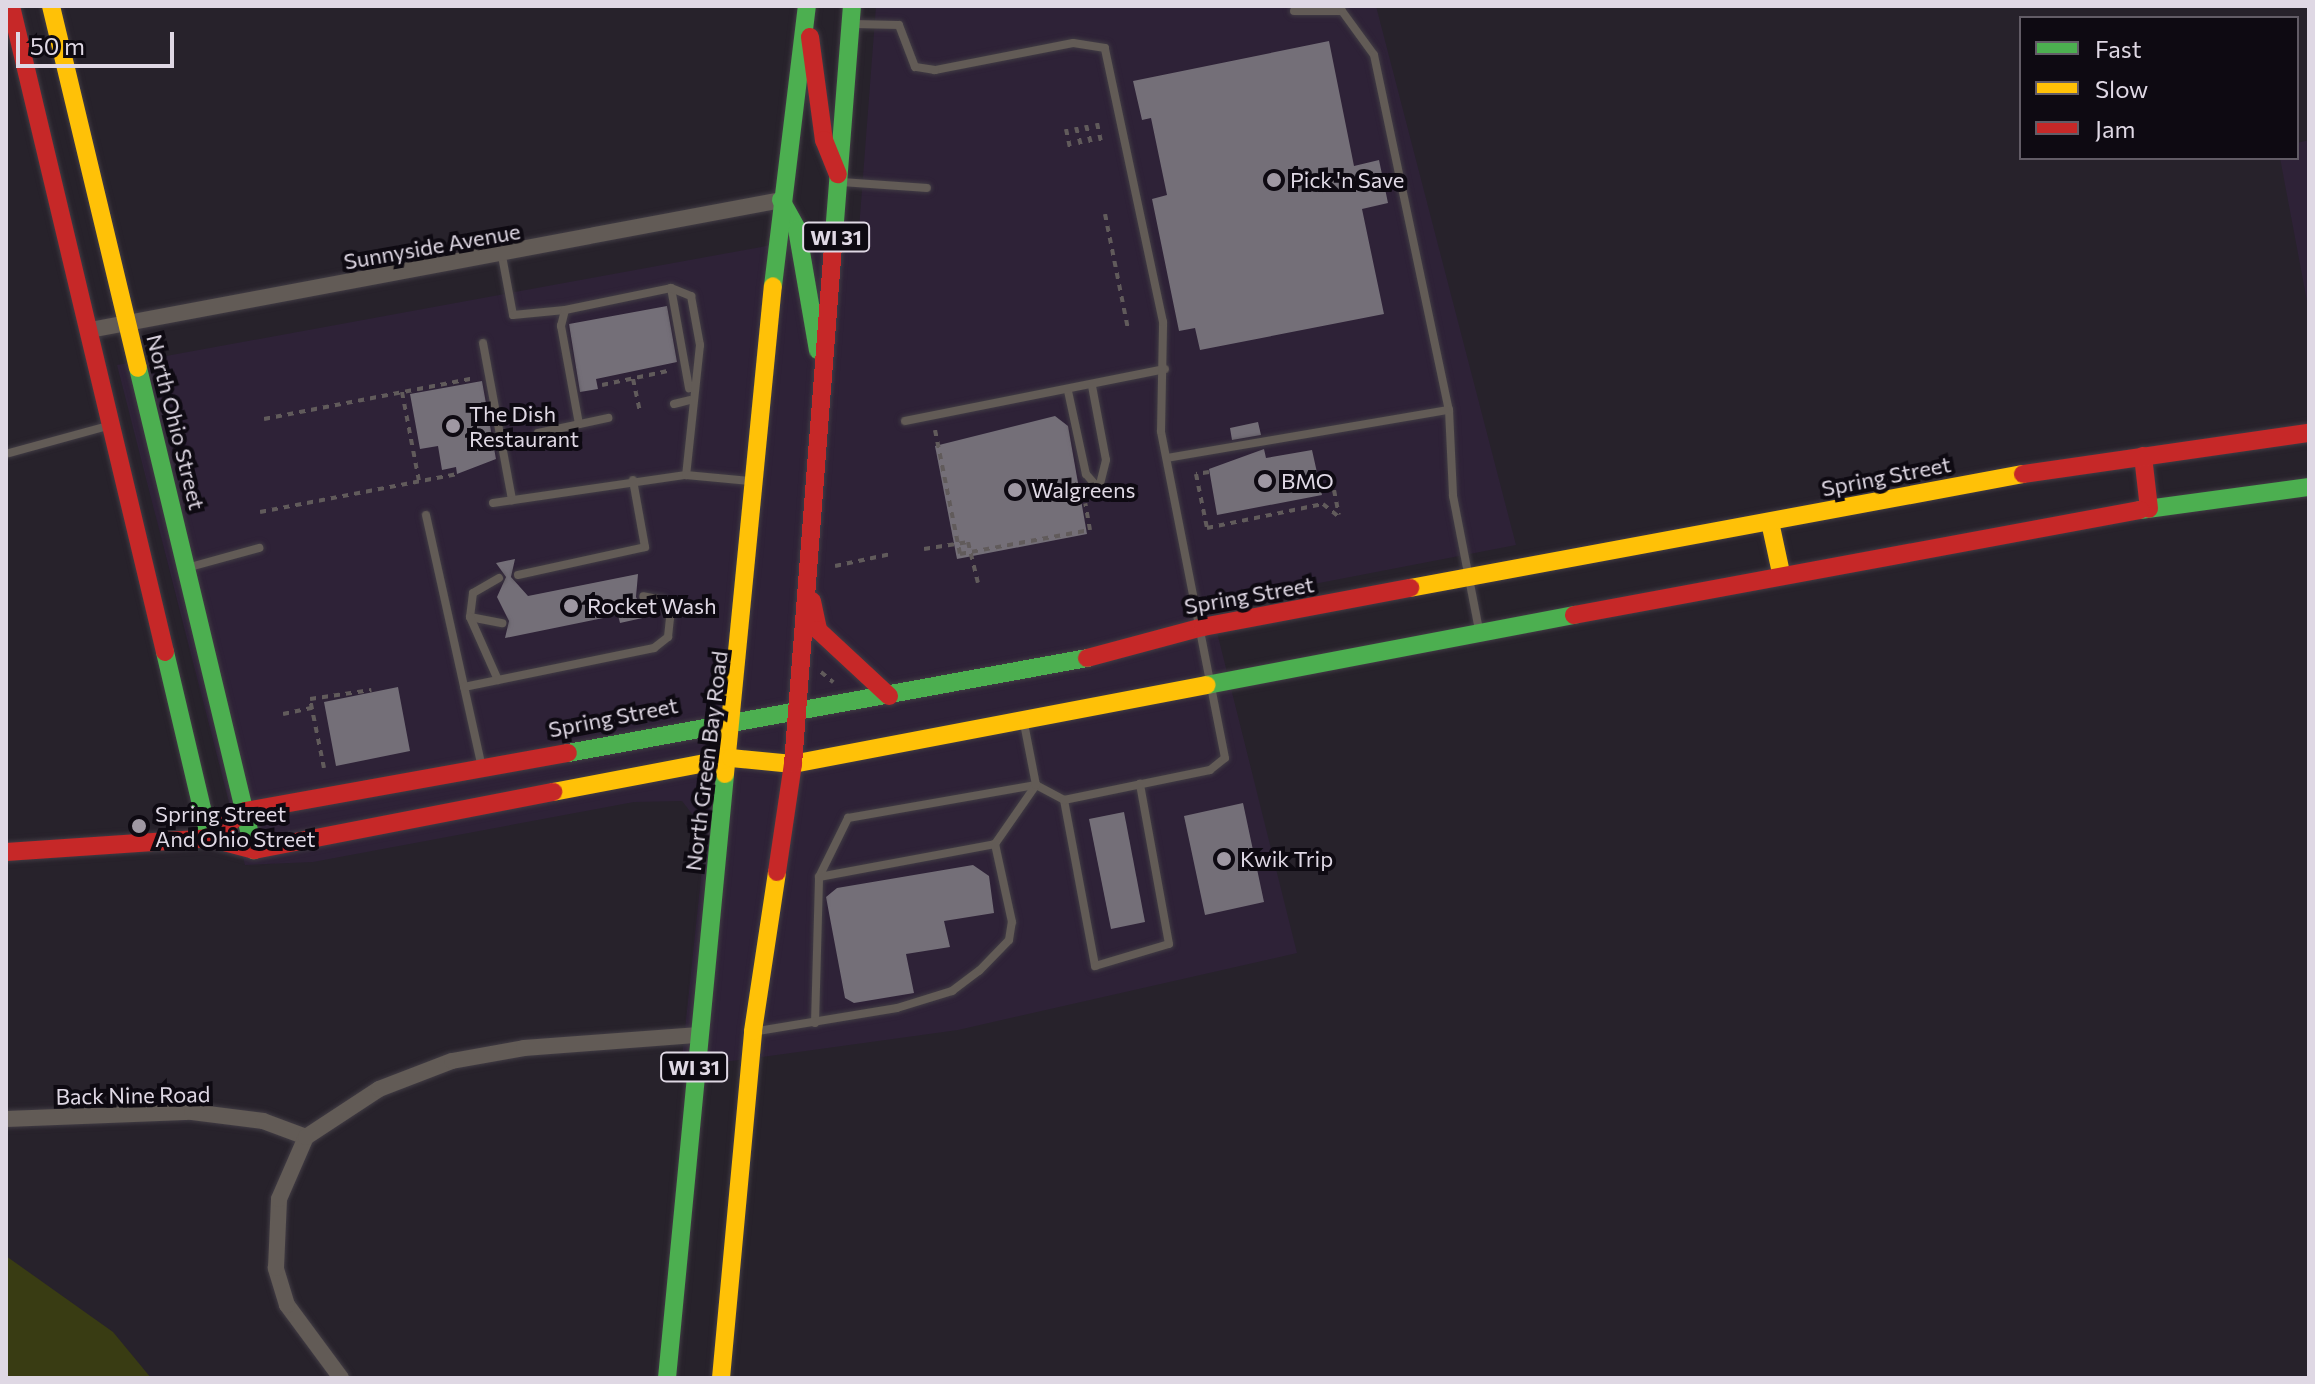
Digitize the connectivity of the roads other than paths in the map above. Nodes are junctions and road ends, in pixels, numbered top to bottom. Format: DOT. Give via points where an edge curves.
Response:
graph roads {
  1 [pos="11,6"];
  2 [pos="51,6"];
  3 [pos="1294,11"];
  4 [pos="807,12"];
  5 [pos="851,15"];
  6 [pos="842,182"];
  7 [pos="927,188"];
  8 [pos="781,200"];
  9 [pos="502,256"];
  10 [pos="671,288"];
  11 [pos="565,310"];
  12 [pos="128,322"];
  13 [pos="90,330"];
  14 [pos="483,343"];
  15 [pos="822,369"];
  16 [pos="1165,369"];
  17 [pos="1092,386"];
  18 [pos="1068,391"];
  19 [pos="690,400"];
  20 [pos="674,404"];
  21 [pos="1449,410"];
  22 [pos="608,418"];
  23 [pos="905,421"];
  24 [pos="579,424"];
  25 [pos="112,425"];
  26 [pos="538,433"];
  27 [pos="2309,433"];
  28 [pos="9,453"];
  29 [pos="2143,456"];
  30 [pos="1167,458"];
  31 [pos="686,475"];
  32 [pos="633,480"];
  33 [pos="759,482"];
  34 [pos="2309,487"];
  35 [pos="512,500"];
  36 [pos="493,503"];
  37 [pos="2149,509"];
  38 [pos="426,515"];
  39 [pos="1770,522"];
  40 [pos="259,548"];
  41 [pos="187,568"];
  42 [pos="1781,573"];
  43 [pos="518,575"];
  44 [pos="499,578"];
  45 [pos="808,579"];
  46 [pos="1470,580"];
  47 [pos="149,583"];
  48 [pos="643,596"];
  49 [pos="470,617"];
  50 [pos="502,623"];
  51 [pos="1203,627"];
  52 [pos="1479,630"];
  53 [pos="498,680"];
  54 [pos="1213,681"];
  55 [pos="464,687"];
  56 [pos="216,691"];
  57 [pos="889,696"];
  58 [pos="177,700"];
  59 [pos="795,711"];
  60 [pos="1023,718"];
  61 [pos="736,719"];
  62 [pos="731,758"];
  63 [pos="793,764"];
  64 [pos="481,767"];
  65 [pos="1140,784"];
  66 [pos="1036,785"];
  67 [pos="1064,800"];
  68 [pos="245,811"];
  69 [pos="209,838"];
  70 [pos="995,844"];
  71 [pos="254,850"];
  72 [pos="6,852"];
  73 [pos="819,877"];
  74 [pos="815,1023"];
  75 [pos="753,1031"];
  76 [pos="696,1035"];
  77 [pos="6,1119"];
  78 [pos="306,1137"];
  79 [pos="341,1378"];
  80 [pos="667,1378"];
  81 [pos="721,1378"];
  1 -- 13 [label="main road"];
  2 -- 12 [label="main road, North Ohio Street"];
  3 -- 21 [label="lane" via="1342,11 1374,55"];
  4 -- 6 [label="main road" via="824,140"];
  4 -- 8 [label="main road, North Green Bay Road / WI 31"];
  5 -- 6 [label="main road, WI 31"];
  5 -- 16 [label="lane" via="899,25 915,67 935,70 1073,43 1105,48 1163,322"];
  6 -- 7 [label="lane"];
  6 -- 15 [label="main road, WI 31"];
  8 -- 9 [label="street, Sunnyside Avenue"];
  8 -- 15 [label="main road" via="797,229"];
  8 -- 33 [label="main road, North Green Bay Road / WI 31"];
  9 -- 11 [label="lane" via="513,315"];
  9 -- 12 [label="street, Sunnyside Avenue"];
  10 -- 11 [label="lane"];
  10 -- 19 [label="lane"];
  10 -- 19 [label="lane" via="691,296 700,345"];
  11 -- 24 [label="lane" via="561,326"];
  12 -- 13 [label="street, Sunnyside Avenue"];
  12 -- 41 [label="main road, North Ohio Street"];
  13 -- 25 [label="main road"];
  14 -- 35 [label="lane"];
  15 -- 45 [label="main road, WI 31"];
  16 -- 17 [label="lane"];
  16 -- 30 [label="lane"];
  17 -- 18 [label="lane"];
  17 -- 18 [label="lane" via="1106,460 1099,489 1086,474"];
  18 -- 23 [label="lane"];
  19 -- 20 [label="lane"];
  19 -- 31 [label="lane"];
  21 -- 30 [label="lane"];
  21 -- 46 [label="lane" via="1453,496"];
  22 -- 24 [label="lane"];
  24 -- 26 [label="lane"];
  25 -- 28 [label="lane"];
  25 -- 47 [label="main road"];
  27 -- 29 [label="main road, Spring Street"];
  29 -- 37 [label="main road"];
  29 -- 39 [label="main road, Spring Street"];
  30 -- 51 [label="lane"];
  31 -- 32 [label="lane"];
  31 -- 33 [label="lane"];
  32 -- 35 [label="lane"];
  32 -- 43 [label="lane" via="645,547"];
  33 -- 61 [label="main road, North Green Bay Road / WI 31"];
  34 -- 37 [label="main road"];
  35 -- 36 [label="lane"];
  37 -- 42 [label="main road"];
  38 -- 55 [label="lane"];
  39 -- 42 [label="main road"];
  39 -- 46 [label="main road, Spring Street"];
  40 -- 41 [label="lane"];
  41 -- 47 [label="main road"];
  41 -- 56 [label="main road, North Ohio Street"];
  42 -- 52 [label="main road"];
  44 -- 49 [label="lane" via="473,593"];
  45 -- 57 [label="main road" via="818,630"];
  45 -- 59 [label="main road, WI 31"];
  46 -- 51 [label="main road, Spring Street"];
  46 -- 52 [label="lane"];
  47 -- 58 [label="main road"];
  48 -- 53 [label="lane" via="663,600 668,637 635,652"];
  49 -- 50 [label="lane"];
  49 -- 53 [label="lane"];
  51 -- 54 [label="lane"];
  51 -- 57 [label="main road, Spring Street" via="1076,661"];
  52 -- 54 [label="main road"];
  53 -- 55 [label="lane"];
  54 -- 60 [label="main road"];
  54 -- 65 [label="lane" via="1225,758 1210,770"];
  55 -- 64 [label="lane"];
  56 -- 58 [label="main road"];
  56 -- 68 [label="main road, North Ohio Street"];
  57 -- 59 [label="main road, Spring Street"];
  58 -- 69 [label="main road"];
  59 -- 61 [label="main road, Spring Street"];
  59 -- 63 [label="main road, WI 31"];
  60 -- 63 [label="main road"];
  60 -- 66 [label="lane"];
  61 -- 62 [label="main road, North Green Bay Road / WI 31"];
  61 -- 64 [label="main road, Spring Street"];
  62 -- 63 [label="main road"];
  62 -- 71 [label="main road"];
  62 -- 76 [label="main road, North Green Bay Road / WI 31"];
  63 -- 75 [label="main road, WI 31"];
  64 -- 68 [label="main road, Spring Street"];
  65 -- 67 [label="lane"];
  65 -- 67 [label="lane" via="1169,944 1095,966"];
  66 -- 67 [label="lane"];
  66 -- 70 [label="lane"];
  66 -- 73 [label="lane" via="848,818"];
  68 -- 69 [label="main road, Spring Street"];
  68 -- 71 [label="main road, North Ohio Street"];
  69 -- 71 [label="main road"];
  69 -- 72 [label="main road"];
  70 -- 73 [label="lane"];
  70 -- 74 [label="lane" via="1012,922 1009,940 979,971 952,991"];
  73 -- 74 [label="lane"];
  74 -- 75 [label="lane"];
  75 -- 81 [label="main road, WI 31"];
  76 -- 78 [label="street" via="524,1048 452,1061 379,1089"];
  76 -- 80 [label="main road, North Green Bay Road / WI 31"];
  77 -- 78 [label="street, Back Nine Road" via="192,1112 263,1121"];
  78 -- 79 [label="street" via="279,1199 276,1268 287,1305"];
}
